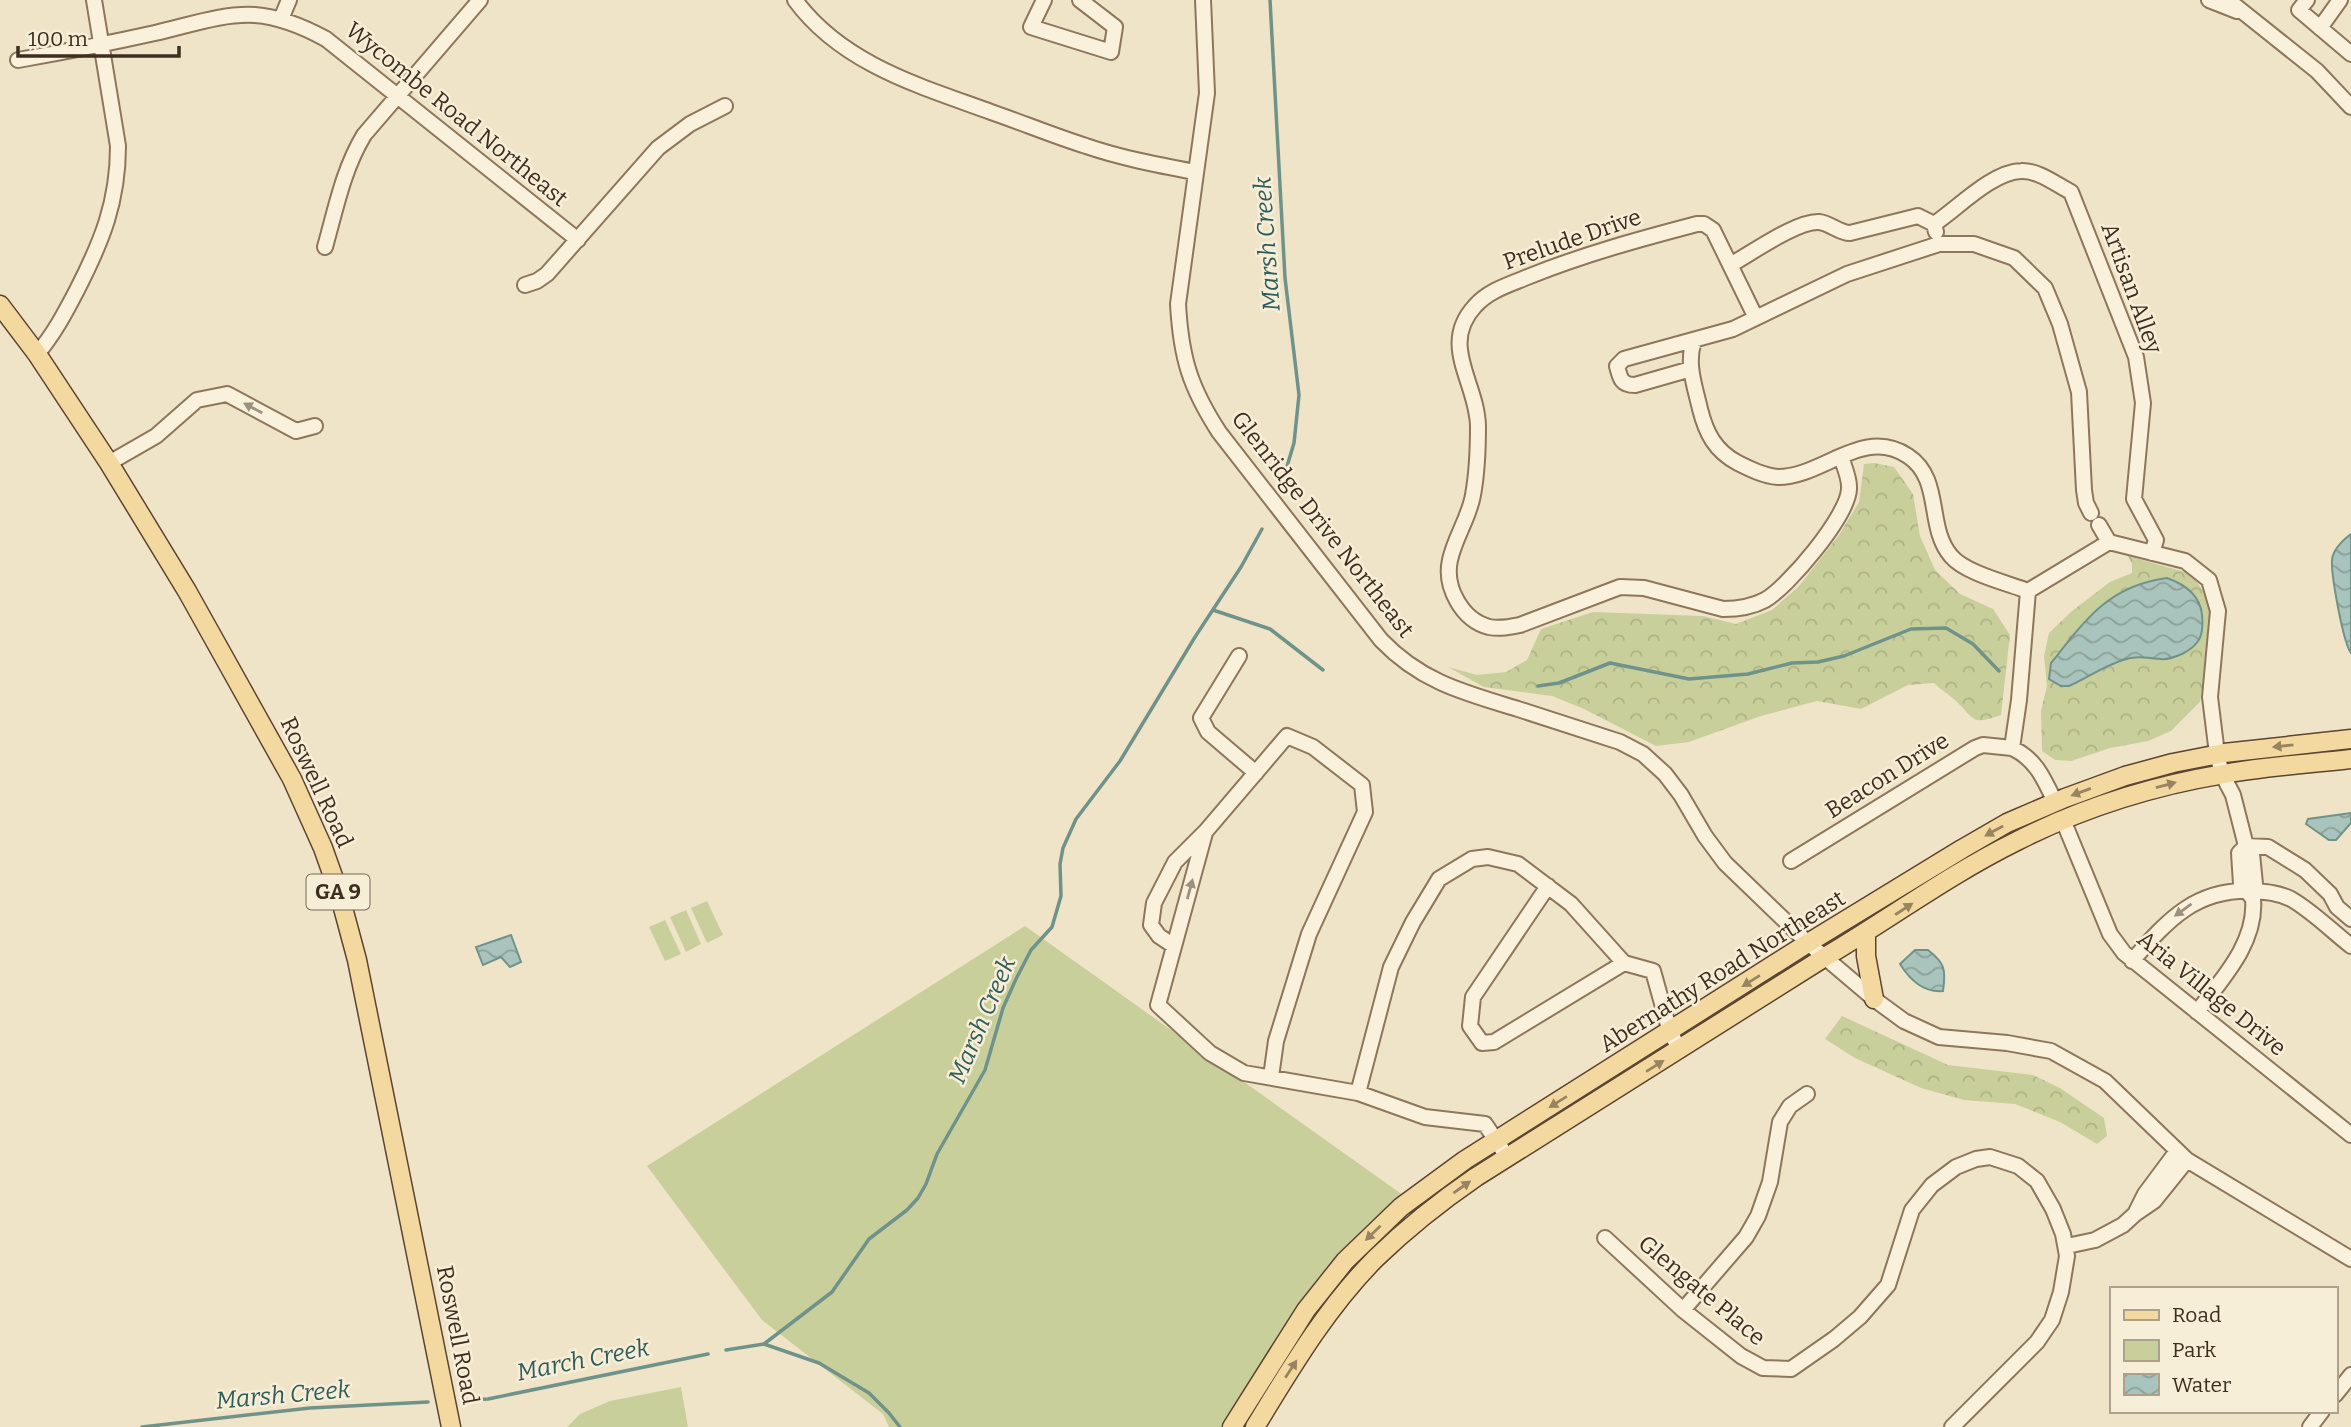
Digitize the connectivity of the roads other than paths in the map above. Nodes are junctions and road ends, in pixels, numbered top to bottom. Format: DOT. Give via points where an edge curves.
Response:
graph roads {
  1 [pos="94,0"];
  2 [pos="289,0"];
  3 [pos="480,0"];
  4 [pos="795,0"];
  5 [pos="1044,0"];
  6 [pos="1080,0"];
  7 [pos="1203,0"];
  8 [pos="2208,0"];
  9 [pos="2228,0"];
  10 [pos="2307,0"];
  11 [pos="2340,0"];
  12 [pos="2247,15"];
  13 [pos="281,19"];
  14 [pos="2320,28"];
  15 [pos="102,45"];
  16 [pos="2351,54"];
  17 [pos="18,60"];
  18 [pos="398,96"];
  19 [pos="725,106"];
  20 [pos="2351,107"];
  21 [pos="1195,172"];
  22 [pos="1934,224"];
  23 [pos="578,240"];
  24 [pos="1939,244"];
  25 [pos="325,247"];
  26 [pos="1730,265"];
  27 [pos="525,285"];
  28 [pos="0,305"];
  29 [pos="1756,318"];
  30 [pos="1694,341"];
  31 [pos="37,354"];
  32 [pos="1691,369"];
  33 [pos="315,426"];
  34 [pos="1841,457"];
  35 [pos="109,463"];
  36 [pos="2109,542"];
  37 [pos="2152,553"];
  38 [pos="2028,591"];
  39 [pos="1240,656"];
  40 [pos="2351,739"];
  41 [pos="2012,748"];
  42 [pos="2217,754"];
  43 [pos="2351,759"];
  44 [pos="1256,773"];
  45 [pos="2222,774"];
  46 [pos="2055,802"];
  47 [pos="2063,820"];
  48 [pos="1206,831"];
  49 [pos="2246,846"];
  50 [pos="1791,861"];
  51 [pos="1548,886"];
  52 [pos="2247,891"];
  53 [pos="2351,919"];
  54 [pos="1866,933"];
  55 [pos="1808,943"];
  56 [pos="1174,946"];
  57 [pos="2351,946"];
  58 [pos="1825,957"];
  59 [pos="2132,961"];
  60 [pos="1624,963"];
  61 [pos="1874,999"];
  62 [pos="2197,1012"];
  63 [pos="1670,1032"];
  64 [pos="1681,1049"];
  65 [pos="1271,1077"];
  66 [pos="1358,1093"];
  67 [pos="1807,1094"];
  68 [pos="2351,1135"];
  69 [pos="1497,1140"];
  70 [pos="2182,1155"];
  71 [pos="1508,1158"];
  72 [pos="1605,1238"];
  73 [pos="2067,1246"];
  74 [pos="2351,1259"];
  75 [pos="1683,1310"];
  76 [pos="2350,1379"];
  77 [pos="2337,1393"];
  78 [pos="451,1427"];
  79 [pos="1232,1427"];
  80 [pos="1255,1427"];
  81 [pos="1952,1427"];
  1 -- 15 [label="street"];
  2 -- 13 [label="street"];
  3 -- 18 [label="street"];
  4 -- 21 [label="street" via="851,52 906,80 1088,147"];
  5 -- 6 [label="street" via="1031,27 1111,52 1115,27"];
  7 -- 21 [label="street, Glenridge Drive Northeast" via="1207,93"];
  8 -- 12 [label="street"];
  9 -- 12 [label="street"];
  10 -- 14 [label="street" via="2299,10"];
  11 -- 14 [label="street"];
  12 -- 20 [label="street" via="2317,71"];
  13 -- 15 [label="street, Wycombe Road Northeast" via="231,16"];
  13 -- 18 [label="street, Wycombe Road Northeast" via="326,39"];
  14 -- 16 [label="street"];
  15 -- 17 [label="street, Wycombe Road Northeast"];
  15 -- 31 [label="street" via="118,146 109,218 98,250 61,321"];
  18 -- 23 [label="street, Wycombe Road Northeast"];
  18 -- 25 [label="street" via="351,157"];
  19 -- 23 [label="street" via="690,124 659,148"];
  21 -- 55 [label="street, Glenridge Drive Northeast" via="1178,304 1190,380 1219,432 1359,613 1393,653 1430,679 1620,742 1643,754 1681,795 1724,863"];
  22 -- 24 [label="street"];
  22 -- 26 [label="street" via="1918,216 1845,233 1823,223 1805,223"];
  22 -- 37 [label="street, Artisan Alley" via="1995,178 2021,170 2071,192 2136,357 2143,402 2134,499 2156,540"];
  23 -- 27 [label="street" via="547,274"];
  24 -- 29 [label="street" via="1847,274"];
  24 -- 36 [label="street" via="1974,244 2014,258 2045,288 2079,392 2086,503"];
  26 -- 29 [label="street"];
  26 -- 34 [label="street, Prelude Drive" via="1713,230 1697,224 1571,259 1485,296 1466,317 1459,348 1478,428 1473,496 1449,563 1449,581 1457,600 1471,618 1492,628 1520,625 1620,587 1644,588 1723,608 1762,602 1786,582 1844,509 1850,488"];
  28 -- 31 [label="main road, Roswell Road / GA 9"];
  29 -- 30 [label="street"];
  30 -- 32 [label="street"];
  30 -- 32 [label="street" via="1624,359 1617,366 1627,385"];
  31 -- 35 [label="main road, Roswell Road / GA 9"];
  32 -- 34 [label="street" via="1704,426 1716,447 1730,459 1776,477"];
  33 -- 35 [label="street, one-way" via="296,431 227,394 197,400 156,436"];
  34 -- 38 [label="street" via="1870,446 1886,446 1910,457 1928,481 1939,533 1949,555 1971,569"];
  35 -- 78 [label="main road, Roswell Road / GA 9" via="292,779 339,893 357,960"];
  36 -- 37 [label="street"];
  36 -- 38 [label="street"];
  37 -- 42 [label="street" via="2185,561 2209,580 2218,611 2210,697"];
  38 -- 41 [label="street"];
  39 -- 44 [label="street" via="1201,718 1208,732"];
  40 -- 42 [label="main road, Abernathy Road Northeast, one-way"];
  41 -- 46 [label="street" via="2029,757"];
  41 -- 50 [label="street, Beacon Drive" via="1975,748"];
  42 -- 45 [label="street"];
  42 -- 46 [label="main road, Abernathy Road Northeast, one-way" via="2125,776"];
  43 -- 45 [label="main road, Abernathy Road Northeast"];
  44 -- 48 [label="street"];
  44 -- 65 [label="street" via="1287,736 1313,747 1362,785 1364,812 1309,934 1276,1041"];
  47 -- 45 [label="main road, Abernathy Road Northeast, one-way" via="2131,795"];
  45 -- 49 [label="street" via="2233,795"];
  46 -- 55 [label="main road, Abernathy Road Northeast, one-way" via="2007,823"];
  54 -- 47 [label="main road, Abernathy Road Northeast, one-way" via="1972,866"];
  47 -- 59 [label="street, Aria Village Drive" via="2110,934"];
  56 -- 48 [label="street, one-way"];
  48 -- 56 [label="street" via="1175,862 1154,903 1151,925"];
  49 -- 52 [label="street" via="2252,853 2255,884"];
  49 -- 53 [label="street" via="2268,847 2305,870"];
  51 -- 60 [label="street" via="1571,904"];
  51 -- 60 [label="street" via="1473,997 1470,1026 1482,1043 1494,1042"];
  51 -- 66 [label="street" via="1518,864 1489,857 1472,859 1439,878 1391,967"];
  52 -- 57 [label="street" via="2274,892 2292,900"];
  52 -- 59 [label="street, one-way" via="2216,893 2194,903"];
  52 -- 62 [label="street" via="2254,910 2239,957"];
  54 -- 58 [label="main road, Abernathy Road Northeast"];
  54 -- 61 [label="main road"];
  55 -- 58 [label="street, Glenridge Drive Northeast"];
  55 -- 63 [label="main road, Abernathy Road Northeast, one-way"];
  56 -- 65 [label="street" via="1158,1006 1210,1053 1244,1073"];
  58 -- 61 [label="street, Glenridge Drive Northeast"];
  58 -- 64 [label="main road, Abernathy Road Northeast"];
  59 -- 62 [label="street, Aria Village Drive"];
  60 -- 63 [label="street" via="1653,971"];
  61 -- 70 [label="street, Glenridge Drive Northeast" via="1904,1021 1939,1037 2051,1051 2105,1081"];
  62 -- 68 [label="street, Aria Village Drive"];
  63 -- 64 [label="street"];
  63 -- 69 [label="main road, Abernathy Road Northeast, one-way"];
  71 -- 64 [label="main road, Abernathy Road Northeast, one-way"];
  65 -- 66 [label="street"];
  66 -- 69 [label="street" via="1425,1118 1485,1124"];
  67 -- 75 [label="street" via="1790,1106 1780,1122 1770,1182 1746,1237"];
  69 -- 71 [label="street"];
  69 -- 79 [label="main road, Abernathy Road Northeast, one-way" via="1418,1194 1345,1261 1306,1310"];
  70 -- 73 [label="street" via="2123,1225 2095,1240"];
  70 -- 74 [label="street, Glenridge Drive Northeast"];
  80 -- 71 [label="main road, Abernathy Road Northeast, one-way" via="1324,1321 1376,1258 1438,1203"];
  72 -- 75 [label="street, Glengate Place"];
  73 -- 75 [label="street, Glengate Place" via="2053,1209 2029,1173 2003,1160 1976,1159 1932,1185 1912,1210 1888,1285 1860,1317 1791,1369 1763,1368 1741,1356"];
  73 -- 81 [label="street, Glengate Place" via="2066,1272 2052,1320 2037,1342"];
  76 -- 77 [label="street"];
}
